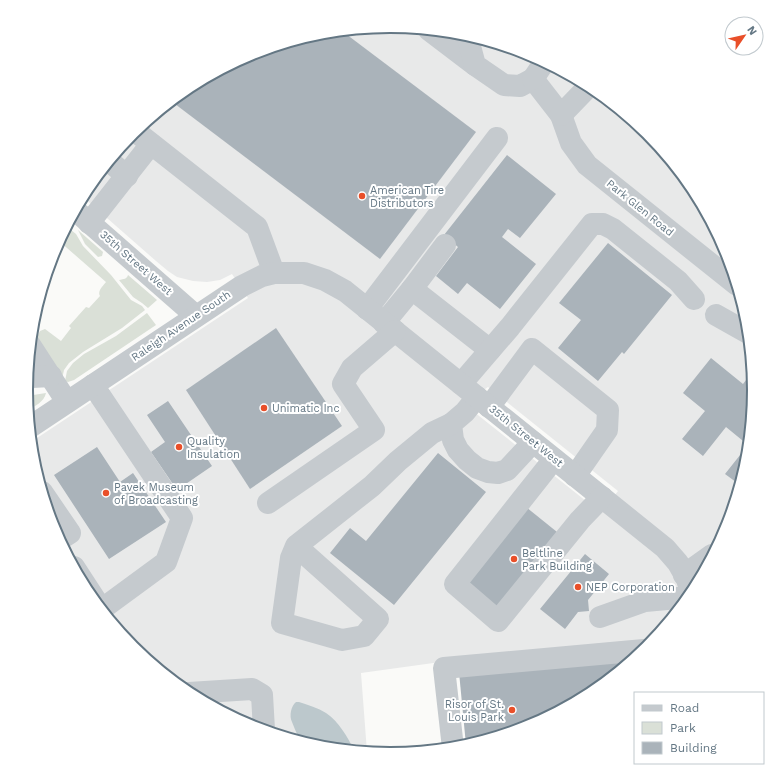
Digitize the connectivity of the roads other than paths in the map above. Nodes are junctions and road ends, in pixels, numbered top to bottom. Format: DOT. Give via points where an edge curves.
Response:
graph roads {
  1 [pos="437,36"];
  2 [pos="469,42"];
  3 [pos="475,65"];
  4 [pos="538,70"];
  5 [pos="584,91"];
  6 [pos="561,115"];
  7 [pos="143,137"];
  8 [pos="497,138"];
  9 [pos="114,165"];
  10 [pos="127,176"];
  11 [pos="82,216"];
  12 [pos="445,245"];
  13 [pos="274,273"];
  14 [pos="730,280"];
  15 [pos="412,289"];
  16 [pos="345,291"];
  17 [pos="694,299"];
  18 [pos="367,309"];
  19 [pos="196,316"];
  20 [pos="716,316"];
  21 [pos="390,327"];
  22 [pos="742,330"];
  23 [pos="490,350"];
  24 [pos="35,353"];
  25 [pos="51,376"];
  26 [pos="34,377"];
  27 [pos="93,385"];
  28 [pos="476,396"];
  29 [pos="67,402"];
  30 [pos="35,424"];
  31 [pos="451,424"];
  32 [pos="533,442"];
  33 [pos="554,459"];
  34 [pos="575,476"];
  35 [pos="602,497"];
  36 [pos="268,503"];
  37 [pos="53,509"];
  38 [pos="65,536"];
  39 [pos="296,546"];
  40 [pos="688,585"];
  41 [pos="680,598"];
  42 [pos="107,607"];
  43 [pos="600,617"];
  44 [pos="632,651"];
  45 [pos="202,693"];
  46 [pos="264,724"];
  47 [pos="451,742"];
  1 -- 3 [label="street"];
  2 -- 3 [label="street"];
  3 -- 4 [label="street" via="504,85 520,86"];
  4 -- 6 [label="street, Park Glen Road"];
  5 -- 6 [label="street"];
  6 -- 14 [label="street, Park Glen Road" via="571,143 587,166"];
  7 -- 10 [label="street"];
  7 -- 13 [label="street" via="257,227"];
  8 -- 18 [label="street"];
  9 -- 10 [label="street"];
  10 -- 11 [label="street"];
  11 -- 19 [label="street, 35th Street West"];
  12 -- 15 [label="street"];
  13 -- 16 [label="street, Raleigh Avenue South" via="304,273 325,280"];
  13 -- 19 [label="street, Raleigh Avenue South" via="242,286"];
  15 -- 21 [label="street"];
  15 -- 23 [label="street"];
  16 -- 18 [label="street, 35th Street West"];
  17 -- 23 [label="street" via="678,281 613,229 603,224 592,224"];
  18 -- 21 [label="street, 35th Street West"];
  19 -- 27 [label="street, Raleigh Avenue South"];
  20 -- 22 [label="street"];
  21 -- 28 [label="street, 35th Street West"];
  21 -- 36 [label="street" via="352,368 343,384 374,430"];
  23 -- 28 [label="street"];
  24 -- 25 [label="street"];
  25 -- 26 [label="street"];
  25 -- 29 [label="street"];
  27 -- 29 [label="street, Raleigh Avenue South"];
  27 -- 42 [label="street" via="182,518 166,562"];
  28 -- 31 [label="street" via="466,412"];
  28 -- 32 [label="street, 35th Street West"];
  28 -- 34 [label="street" via="532,349 602,405 608,410 606,430"];
  29 -- 30 [label="street, Raleigh Avenue South"];
  31 -- 32 [label="street" via="453,440 458,450 476,468 488,472 498,473 507,470"];
  31 -- 39 [label="street" via="432,432 372,486"];
  32 -- 33 [label="street, 35th Street West"];
  33 -- 34 [label="street, 35th Street West"];
  33 -- 35 [label="street" via="455,584 498,621 580,520"];
  34 -- 35 [label="street, 35th Street West"];
  35 -- 40 [label="street, 35th Street West" via="665,548 678,563"];
  37 -- 38 [label="street" via="70,533"];
  39 -- 39 [label="street" via="291,558 282,623 342,640 364,636 378,619"];
  41 -- 43 [label="street" via="645,601"];
  44 -- 47 [label="street" via="444,668"];
  45 -- 46 [label="street" via="252,689 262,695"];
}
